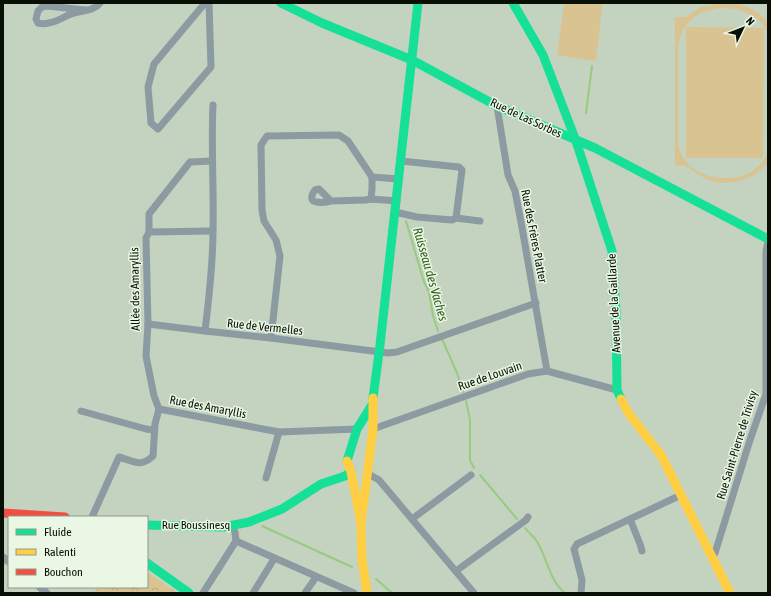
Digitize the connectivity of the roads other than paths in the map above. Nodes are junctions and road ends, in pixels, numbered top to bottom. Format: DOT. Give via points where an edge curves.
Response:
graph roads {
  1 [pos="100,3"];
  2 [pos="205,3"];
  3 [pos="209,3"];
  4 [pos="281,3"];
  5 [pos="418,3"];
  6 [pos="513,3"];
  7 [pos="85,10"];
  8 [pos="412,60"];
  9 [pos="213,105"];
  10 [pos="497,106"];
  11 [pos="576,141"];
  12 [pos="212,161"];
  13 [pos="401,162"];
  14 [pos="372,177"];
  15 [pos="399,179"];
  16 [pos="371,199"];
  17 [pos="331,201"];
  18 [pos="397,201"];
  19 [pos="395,212"];
  20 [pos="456,218"];
  21 [pos="480,221"];
  22 [pos="213,231"];
  23 [pos="149,232"];
  24 [pos="768,240"];
  25 [pos="536,302"];
  26 [pos="148,324"];
  27 [pos="205,331"];
  28 [pos="271,338"];
  29 [pos="380,352"];
  30 [pos="547,371"];
  31 [pos="617,390"];
  32 [pos="767,394"];
  33 [pos="372,405"];
  34 [pos="159,409"];
  35 [pos="81,411"];
  36 [pos="357,429"];
  37 [pos="373,429"];
  38 [pos="154,430"];
  39 [pos="279,432"];
  40 [pos="348,456"];
  41 [pos="368,458"];
  42 [pos="367,468"];
  43 [pos="351,472"];
  44 [pos="471,476"];
  45 [pos="266,478"];
  46 [pos="681,495"];
  47 [pos="3,513"];
  48 [pos="50,516"];
  49 [pos="92,516"];
  50 [pos="528,517"];
  51 [pos="412,519"];
  52 [pos="630,519"];
  53 [pos="361,523"];
  54 [pos="148,525"];
  55 [pos="232,526"];
  56 [pos="236,541"];
  57 [pos="642,550"];
  58 [pos="712,556"];
  59 [pos="274,558"];
  60 [pos="148,564"];
  61 [pos="456,571"];
  62 [pos="316,577"];
  63 [pos="189,593"];
  64 [pos="203,593"];
  65 [pos="253,593"];
  66 [pos="305,593"];
  67 [pos="354,593"];
  68 [pos="367,593"];
  69 [pos="474,593"];
  70 [pos="581,593"];
  71 [pos="730,593"];
  1 -- 7 [label="street" via="93,9"];
  2 -- 3 [label="street" via="154,64 148,88 151,123 158,129 212,67"];
  4 -- 8 [label="street, Rue de Las Sorbes"];
  5 -- 8 [label="street"];
  6 -- 11 [label="street, Avenue de la Gaillarde" via="543,54"];
  7 -- 7 [label="street" via="44,7 38,11 36,19 45,24"];
  8 -- 10 [label="street, Rue de Las Sorbes"];
  8 -- 13 [label="street"];
  9 -- 12 [label="street"];
  10 -- 11 [label="street, Rue de Las Sorbes"];
  10 -- 25 [label="street, Rue des Frères Platter" via="508,175 514,192"];
  11 -- 24 [label="street, Rue de Las Sorbes" via="629,165"];
  11 -- 31 [label="street, Avenue de la Gaillarde" via="612,251"];
  12 -- 22 [label="street"];
  12 -- 23 [label="street" via="190,162 149,214"];
  13 -- 15 [label="street"];
  13 -- 20 [label="street" via="459,167 462,170"];
  14 -- 15 [label="street"];
  14 -- 16 [label="street"];
  14 -- 28 [label="street" via="348,141 339,135 268,136 260,145 262,210 264,221 276,240 280,256"];
  15 -- 18 [label="street"];
  16 -- 17 [label="street"];
  16 -- 18 [label="street"];
  18 -- 19 [label="street"];
  19 -- 20 [label="street" via="417,217 452,220"];
  19 -- 29 [label="street"];
  20 -- 21 [label="street"];
  22 -- 23 [label="street, Allée des Amaryllis"];
  22 -- 27 [label="street"];
  23 -- 26 [label="street, Allée des Amaryllis" via="146,238"];
  24 -- 32 [label="street, Rue Saint-Pierre de Trivisy"];
  25 -- 29 [label="street, Rue de Vermelles" via="397,352"];
  25 -- 30 [label="street, Rue des Frères Platter"];
  26 -- 27 [label="street, Rue de Vermelles"];
  26 -- 34 [label="street, Allée des Amaryllis" via="146,356"];
  27 -- 28 [label="street, Rue de Vermelles"];
  28 -- 29 [label="street, Rue de Vermelles"];
  29 -- 33 [label="street"];
  30 -- 31 [label="street, Rue de Louvain"];
  30 -- 37 [label="street, Rue de Louvain" via="528,374"];
  31 -- 46 [label="street, Avenue de la Gaillarde" via="629,414 661,455"];
  32 -- 58 [label="street, Rue Saint-Pierre de Trivisy"];
  33 -- 36 [label="street"];
  33 -- 37 [label="street"];
  34 -- 38 [label="street, Rue des Amaryllis"];
  34 -- 39 [label="street, Rue des Amaryllis"];
  35 -- 38 [label="street"];
  36 -- 39 [label="street, Rue des Amaryllis"];
  36 -- 40 [label="street"];
  37 -- 41 [label="street"];
  38 -- 49 [label="street, Rue des Amaryllis" via="153,456 141,464 119,457"];
  39 -- 45 [label="street"];
  40 -- 41 [label="street" via="360,452"];
  40 -- 43 [label="street"];
  41 -- 42 [label="street"];
  42 -- 43 [label="street" via="359,474"];
  42 -- 51 [label="street" via="370,475 379,480"];
  42 -- 53 [label="street"];
  43 -- 53 [label="street"];
  43 -- 55 [label="street, Rue Boussinesq" via="320,484 275,512"];
  44 -- 51 [label="street"];
  46 -- 52 [label="street"];
  46 -- 58 [label="street, Avenue de la Gaillarde"];
  47 -- 48 [label="street"];
  50 -- 61 [label="street"];
  51 -- 61 [label="street"];
  52 -- 57 [label="street"];
  52 -- 70 [label="street" via="577,544 574,549 582,580"];
  53 -- 68 [label="street" via="362,559"];
  54 -- 55 [label="street, Rue Boussinesq"];
  55 -- 56 [label="street"];
  56 -- 59 [label="street"];
  56 -- 64 [label="street"];
  58 -- 71 [label="street, Avenue de la Gaillarde"];
  59 -- 62 [label="street"];
  59 -- 65 [label="street"];
  60 -- 63 [label="street"];
  61 -- 69 [label="street"];
  62 -- 66 [label="street"];
  62 -- 67 [label="street"];
}
